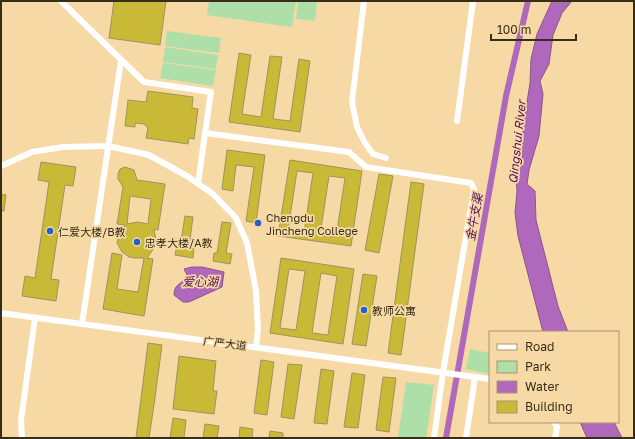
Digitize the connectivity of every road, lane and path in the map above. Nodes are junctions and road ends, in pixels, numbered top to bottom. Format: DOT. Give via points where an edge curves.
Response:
graph roads {
  1 [pos="61,1"];
  2 [pos="364,1"];
  3 [pos="473,1"];
  4 [pos="121,60"];
  5 [pos="457,121"];
  6 [pos="205,133"];
  7 [pos="108,146"];
  8 [pos="375,155"];
  9 [pos="386,158"];
  10 [pos="1,166"];
  11 [pos="374,168"];
  12 [pos="198,184"];
  13 [pos="1,313"];
  14 [pos="35,318"];
  15 [pos="82,324"];
  16 [pos="256,347"];
  17 [pos="446,372"];
  18 [pos="475,377"];
  19 [pos="489,379"];
  20 [pos="555,423"];
  21 [pos="22,438"];
  22 [pos="434,438"];
  23 [pos="466,438"];
  24 [pos="555,438"];
  1 -- 4 [label="street"];
  2 -- 8 [label="street" via="352,102 357,127"];
  3 -- 5 [label="street"];
  4 -- 6 [label="street" via="144,82 210,92"];
  4 -- 7 [label="street"];
  6 -- 11 [label="street" via="349,152 366,166"];
  6 -- 12 [label="street"];
  7 -- 10 [label="street" via="63,147 32,152"];
  7 -- 12 [label="street" via="149,155"];
  7 -- 15 [label="street"];
  8 -- 9 [label="street"];
  8 -- 11 [label="street"];
  11 -- 17 [label="street" via="471,183 473,186"];
  12 -- 16 [label="street" via="213,194 236,218 247,243 256,291"];
  13 -- 14 [label="street, 广严大道"];
  14 -- 15 [label="street, 广严大道"];
  14 -- 21 [label="street" via="21,420"];
  15 -- 16 [label="street, 广严大道"];
  16 -- 17 [label="street, 广严大道"];
  17 -- 18 [label="street, 广严大道"];
  17 -- 22 [label="street"];
  18 -- 19 [label="street, 广严大道"];
  18 -- 23 [label="street"];
  20 -- 24 [label="street" via="557,427"];
}
